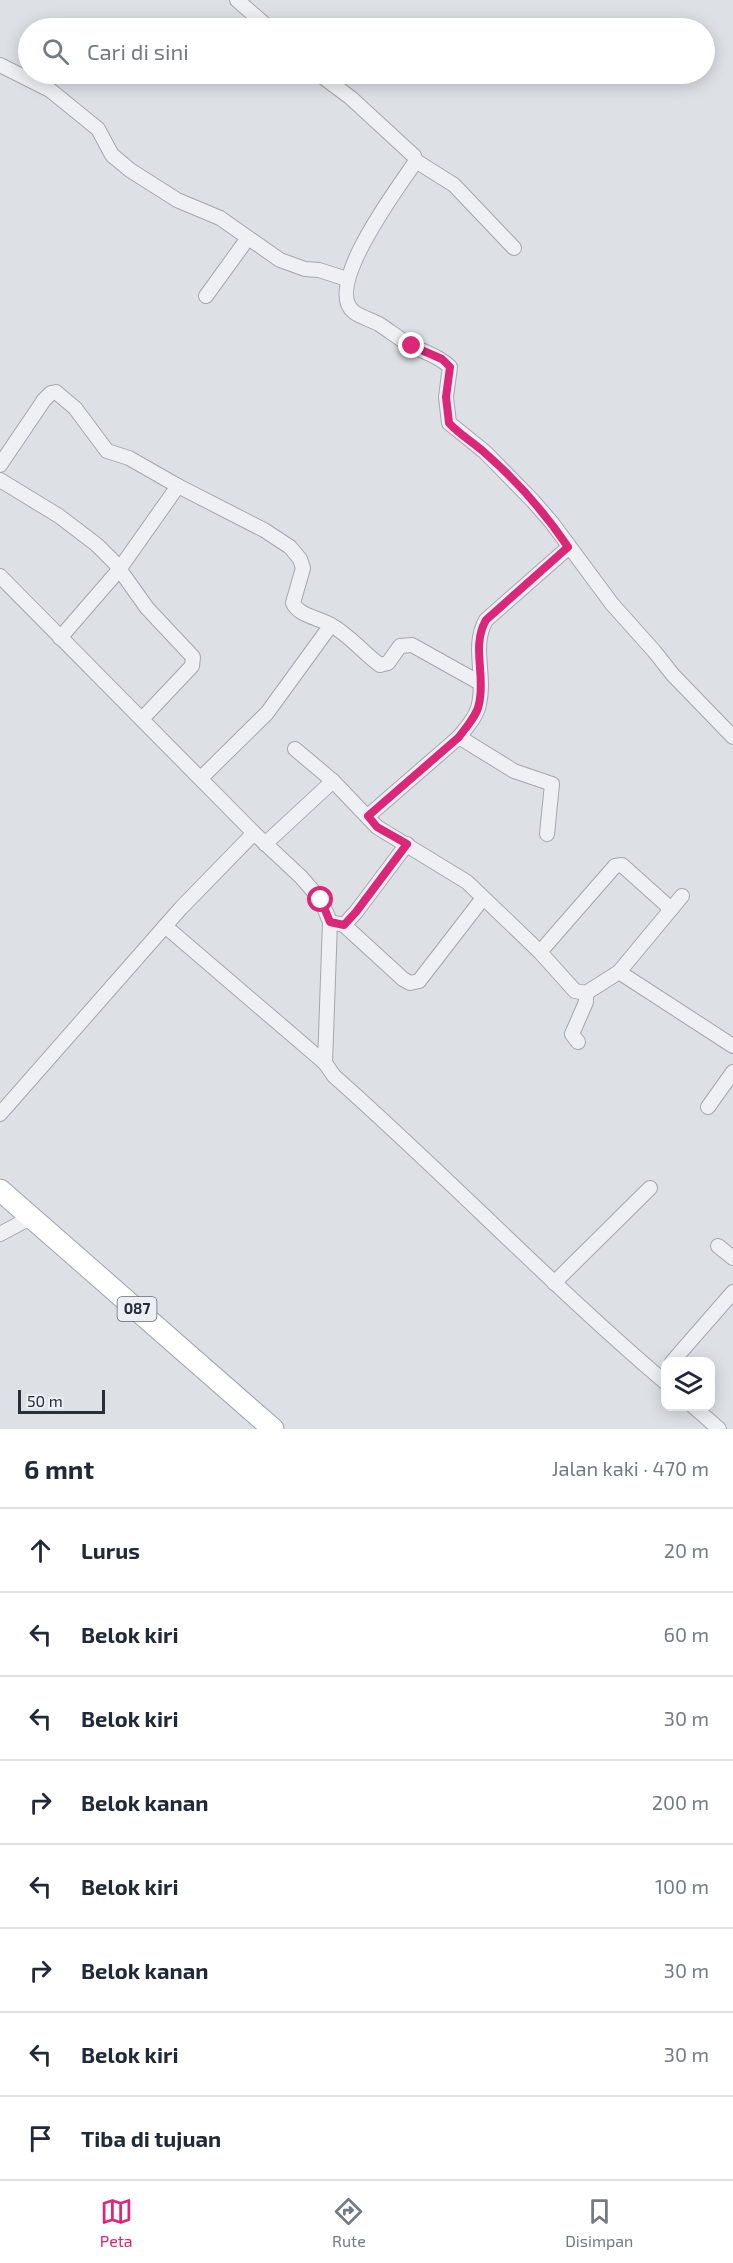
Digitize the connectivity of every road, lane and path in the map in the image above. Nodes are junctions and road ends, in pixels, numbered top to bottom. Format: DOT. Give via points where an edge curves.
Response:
graph roads {
  1 [pos="237,0"];
  2 [pos="258,18"];
  3 [pos="0,65"];
  4 [pos="18,74"];
  5 [pos="38,84"];
  6 [pos="332,84"];
  7 [pos="416,161"];
  8 [pos="248,238"];
  9 [pos="514,248"];
  10 [pos="347,279"];
  11 [pos="206,296"];
  12 [pos="0,465"];
  13 [pos="0,480"];
  14 [pos="178,486"];
  15 [pos="568,547"];
  16 [pos="118,571"];
  17 [pos="0,576"];
  18 [pos="331,625"];
  19 [pos="60,638"];
  20 [pos="480,683"];
  21 [pos="142,719"];
  22 [pos="459,737"];
  23 [pos="733,737"];
  24 [pos="296,750"];
  25 [pos="201,778"];
  26 [pos="333,782"];
  27 [pos="368,816"];
  28 [pos="254,833"];
  29 [pos="547,834"];
  30 [pos="265,844"];
  31 [pos="407,844"];
  32 [pos="682,896"];
  33 [pos="483,898"];
  34 [pos="671,909"];
  35 [pos="337,923"];
  36 [pos="165,926"];
  37 [pos="540,952"];
  38 [pos="619,972"];
  39 [pos="586,993"];
  40 [pos="578,1042"];
  41 [pos="733,1046"];
  42 [pos="325,1063"];
  43 [pos="733,1072"];
  44 [pos="708,1107"];
  45 [pos="0,1114"];
  46 [pos="650,1188"];
  47 [pos="0,1190"];
  48 [pos="32,1217"];
  49 [pos="0,1234"];
  50 [pos="718,1246"];
  51 [pos="733,1258"];
  52 [pos="554,1283"];
  53 [pos="733,1292"];
  54 [pos="676,1357"];
  55 [pos="661,1374"];
  56 [pos="698,1411"];
  57 [pos="273,1429"];
  58 [pos="719,1429"];
  1 -- 2 [label="street"];
  3 -- 4 [label="street"];
  5 -- 8 [label="street" via="98,129 112,155 130,170"];
  6 -- 7 [label="street"];
  7 -- 9 [label="street" via="454,185"];
  7 -- 10 [label="street" via="360,247"];
  8 -- 10 [label="street" via="280,260"];
  8 -- 11 [label="street"];
  10 -- 15 [label="street" via="348,300 354,312 450,367 446,397 449,423 533,501"];
  12 -- 14 [label="street" via="44,400 56,392 75,408 107,451 129,458"];
  13 -- 16 [label="street" via="97,545"];
  14 -- 16 [label="street"];
  14 -- 18 [label="street" via="290,547 303,568 294,607"];
  15 -- 20 [label="street" via="486,620 479,635"];
  15 -- 23 [label="street" via="673,675"];
  16 -- 19 [label="street"];
  16 -- 21 [label="street" via="194,661"];
  17 -- 19 [label="street"];
  18 -- 20 [label="street" via="380,665 388,663 400,646 411,645"];
  18 -- 25 [label="street" via="267,713"];
  19 -- 21 [label="street"];
  20 -- 22 [label="street" via="479,705"];
  21 -- 25 [label="street"];
  22 -- 27 [label="street"];
  22 -- 29 [label="street" via="514,771 552,784"];
  24 -- 26 [label="street"];
  25 -- 28 [label="street"];
  26 -- 27 [label="street"];
  26 -- 30 [label="street"];
  27 -- 31 [label="street" via="377,827"];
  28 -- 30 [label="street"];
  28 -- 36 [label="street"];
  30 -- 35 [label="street" via="301,877"];
  31 -- 33 [label="street" via="467,882"];
  31 -- 35 [label="street" via="356,912"];
  32 -- 34 [label="street"];
  33 -- 35 [label="street" via="419,981 403,979"];
  33 -- 37 [label="street"];
  34 -- 37 [label="street" via="618,864"];
  34 -- 38 [label="street"];
  35 -- 42 [label="street"];
  36 -- 42 [label="street"];
  36 -- 45 [label="street"];
  37 -- 39 [label="street" via="575,991"];
  38 -- 39 [label="street"];
  38 -- 41 [label="street"];
  39 -- 40 [label="street" via="572,1034"];
  42 -- 52 [label="street" via="334,1076"];
  43 -- 44 [label="street"];
  46 -- 52 [label="street"];
  47 -- 48 [label="main road, 087"];
  48 -- 49 [label="street"];
  48 -- 57 [label="main road, 087"];
  50 -- 51 [label="street"];
  52 -- 55 [label="street"];
  53 -- 54 [label="street"];
  56 -- 58 [label="street"];
}
